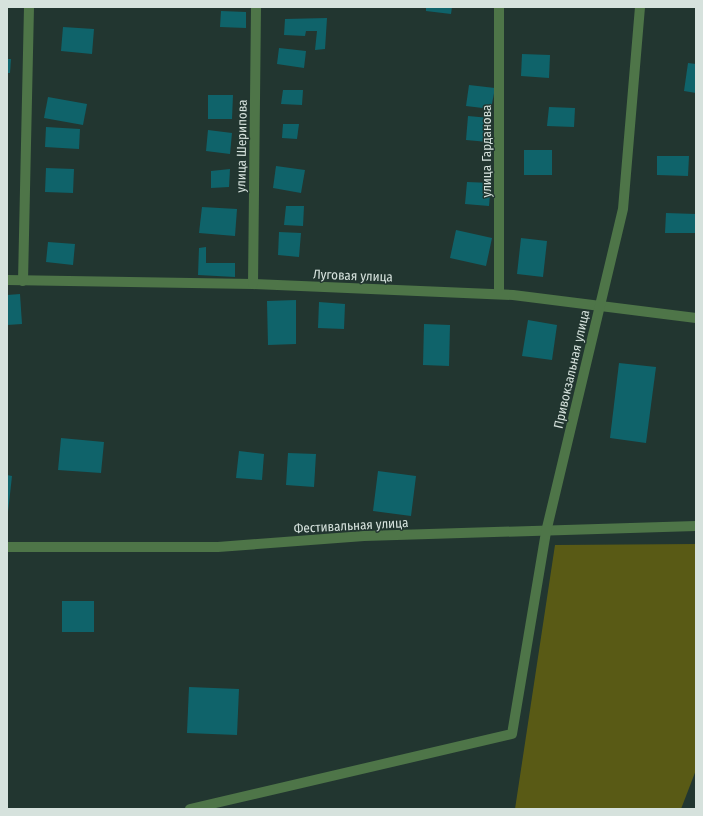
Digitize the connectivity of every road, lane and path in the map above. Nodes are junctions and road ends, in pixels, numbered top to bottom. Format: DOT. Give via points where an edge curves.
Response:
graph roads {
  1 [pos="29,7"];
  2 [pos="256,7"];
  3 [pos="498,7"];
  4 [pos="640,7"];
  5 [pos="7,280"];
  6 [pos="23,281"];
  7 [pos="252,284"];
  8 [pos="499,294"];
  9 [pos="599,305"];
  10 [pos="696,318"];
  11 [pos="696,526"];
  12 [pos="546,532"];
  13 [pos="7,547"];
  14 [pos="190,809"];
  1 -- 6 [label="street"];
  2 -- 7 [label="street, улица Шерипова"];
  3 -- 8 [label="street, улица Гарданова"];
  4 -- 9 [label="street, Привокзальная улица" via="623,209"];
  5 -- 6 [label="street, Луговая улица"];
  6 -- 7 [label="street, Луговая улица"];
  7 -- 8 [label="street, Луговая улица"];
  8 -- 9 [label="street, Луговая улица"];
  9 -- 10 [label="street, Луговая улица"];
  9 -- 12 [label="street, Привокзальная улица"];
  11 -- 12 [label="street, Фестивальная улица"];
  12 -- 13 [label="street, Фестивальная улица" via="364,536 218,547"];
  12 -- 14 [label="street, Привокзальная улица" via="512,734"];
}
